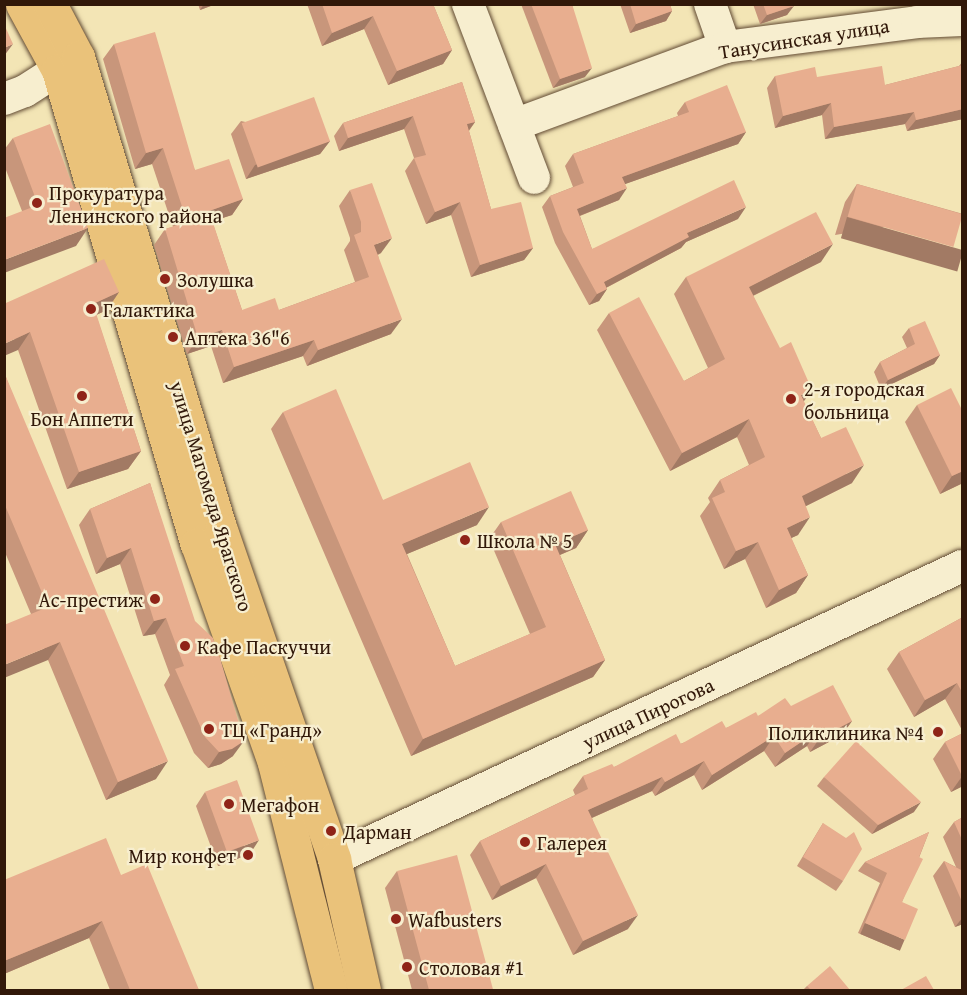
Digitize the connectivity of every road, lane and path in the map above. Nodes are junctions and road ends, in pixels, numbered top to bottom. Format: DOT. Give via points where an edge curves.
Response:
graph roads {
  1 [pos="22,4"];
  2 [pos="50,4"];
  3 [pos="468,4"];
  4 [pos="710,4"];
  5 [pos="963,20"];
  6 [pos="725,47"];
  7 [pos="68,64"];
  8 [pos="4,99"];
  9 [pos="514,125"];
  10 [pos="534,178"];
  11 [pos="963,566"];
  12 [pos="334,860"];
  13 [pos="331,990"];
  14 [pos="364,990"];
  1 -- 7 [label="main road, улица Магомеда Ярагского"];
  2 -- 7 [label="main road, улица Магомеда Ярагского"];
  3 -- 9 [label="street"];
  4 -- 6 [label="street"];
  5 -- 6 [label="street, Танусинская улица" via="917,22"];
  6 -- 9 [label="street, Танусинская улица"];
  7 -- 8 [label="street"];
  7 -- 12 [label="main road, улица Магомеда Ярагского"];
  7 -- 13 [label="main road, улица Магомеда Ярагского" via="197,544 274,763"];
  9 -- 10 [label="street"];
  11 -- 12 [label="street, улица Пирогова"];
  12 -- 14 [label="main road, улица Магомеда Ярагского"];
}
